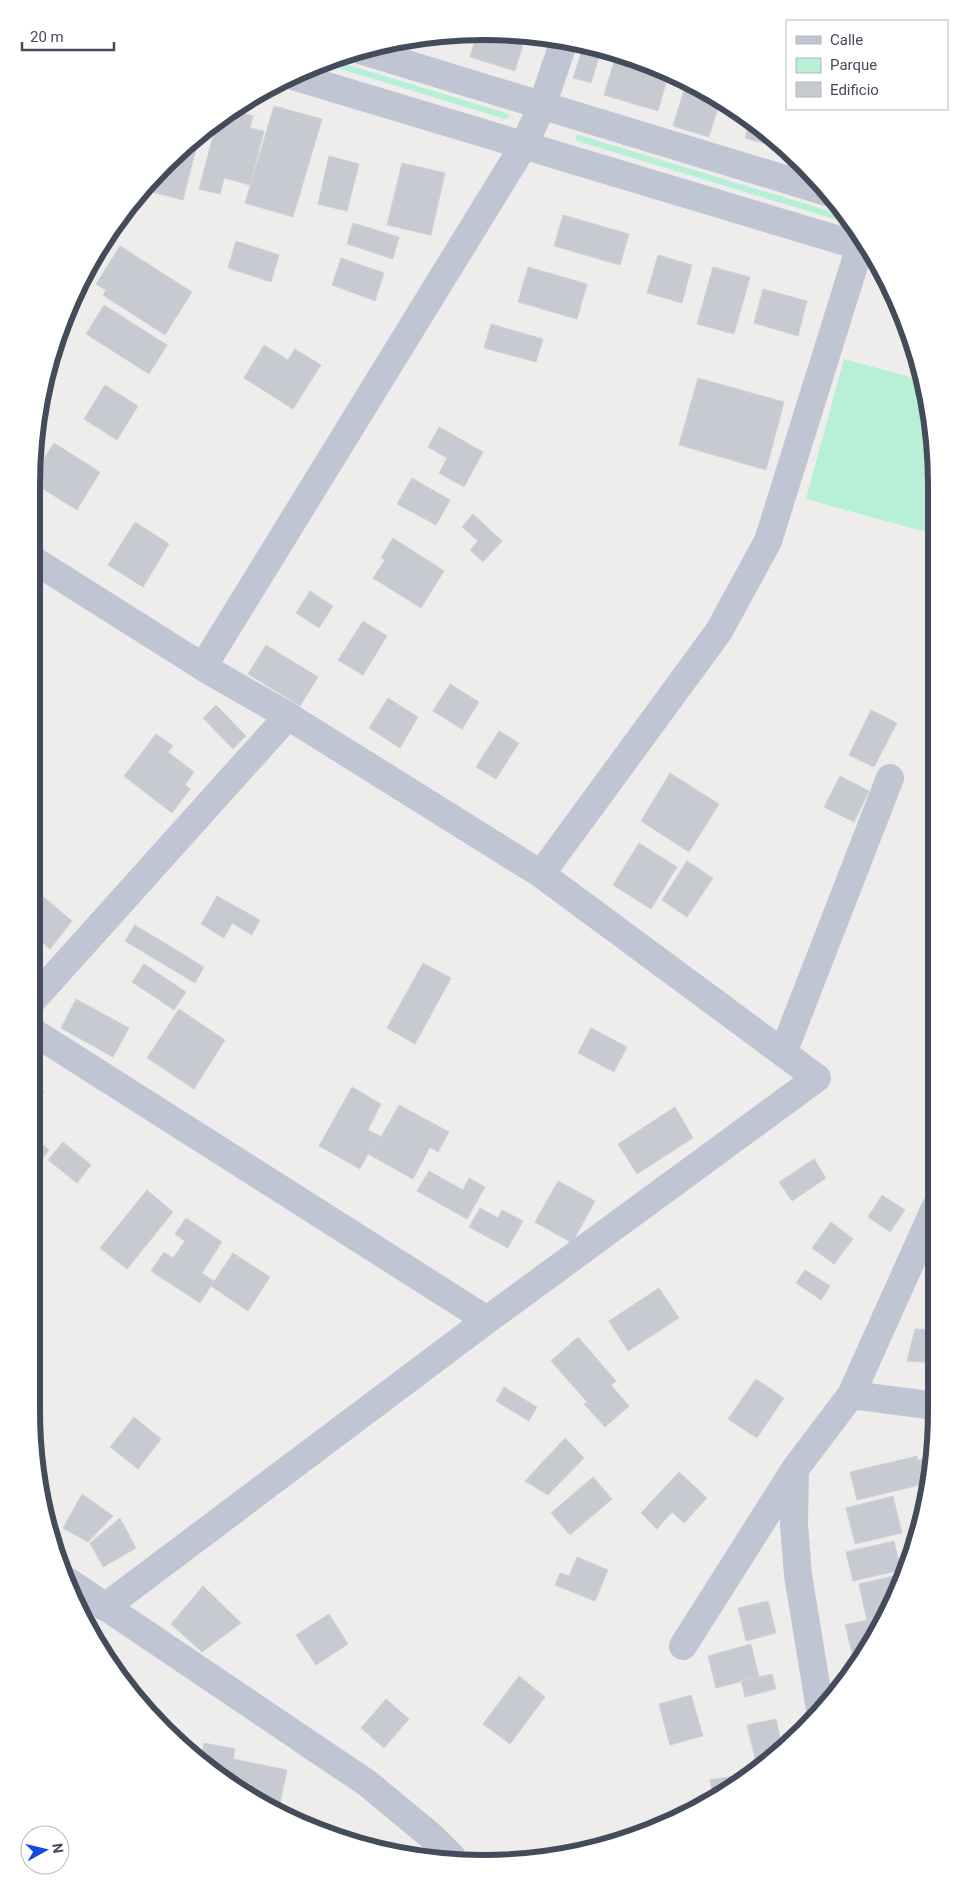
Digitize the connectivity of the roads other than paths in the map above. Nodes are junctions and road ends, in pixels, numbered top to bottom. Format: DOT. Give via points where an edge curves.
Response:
graph roads {
  1 [pos="562,47"];
  2 [pos="373,54"];
  3 [pos="303,79"];
  4 [pos="542,106"];
  5 [pos="524,145"];
  6 [pos="816,189"];
  7 [pos="857,243"];
  8 [pos="861,250"];
  9 [pos="40,563"];
  10 [pos="203,667"];
  11 [pos="288,716"];
  12 [pos="890,778"];
  13 [pos="541,874"];
  14 [pos="40,992"];
  15 [pos="40,1036"];
  16 [pos="783,1053"];
  17 [pos="928,1224"];
  18 [pos="487,1320"];
  19 [pos="851,1395"];
  20 [pos="928,1405"];
  21 [pos="795,1468"];
  22 [pos="78,1590"];
  23 [pos="105,1607"];
  24 [pos="683,1646"];
  25 [pos="819,1703"];
  26 [pos="448,1853"];
  1 -- 4 [label="street"];
  2 -- 4 [label="street"];
  3 -- 5 [label="street"];
  4 -- 5 [label="street"];
  4 -- 6 [label="street"];
  5 -- 7 [label="street"];
  5 -- 10 [label="street"];
  8 -- 13 [label="street" via="768,541 719,631"];
  9 -- 10 [label="street"];
  10 -- 11 [label="street"];
  11 -- 13 [label="street"];
  11 -- 14 [label="street"];
  12 -- 16 [label="street"];
  13 -- 16 [label="street"];
  15 -- 18 [label="street"];
  16 -- 18 [label="street" via="817,1078"];
  17 -- 19 [label="street"];
  18 -- 23 [label="street"];
  19 -- 20 [label="street"];
  19 -- 21 [label="street"];
  21 -- 24 [label="street"];
  21 -- 25 [label="street" via="794,1525 798,1575"];
  22 -- 23 [label="street"];
  23 -- 26 [label="street" via="367,1783"];
}
